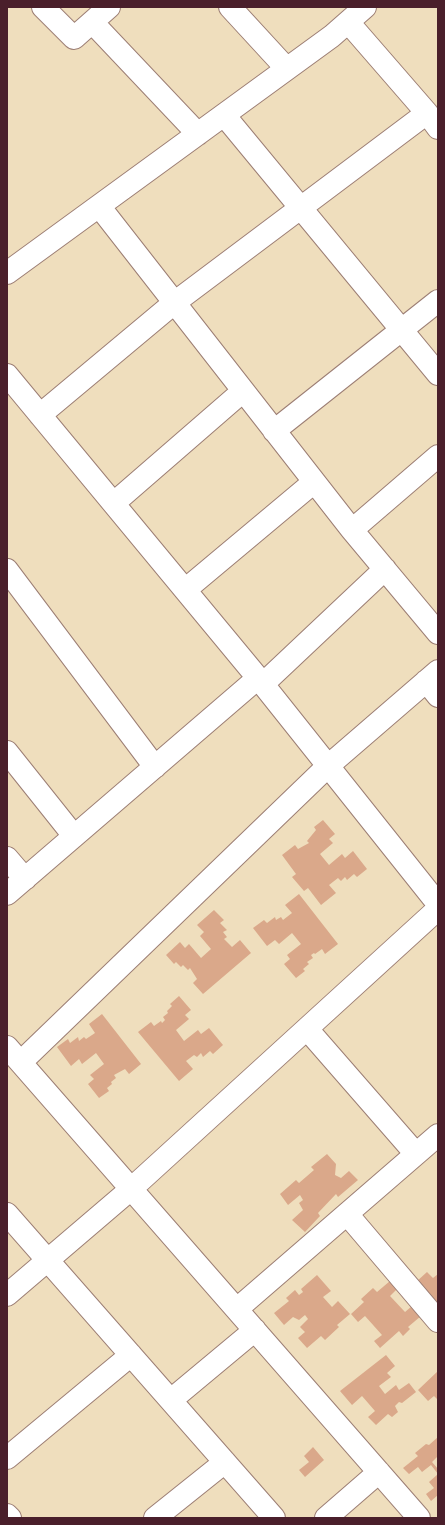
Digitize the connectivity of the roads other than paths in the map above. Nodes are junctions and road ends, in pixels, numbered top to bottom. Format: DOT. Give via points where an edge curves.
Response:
graph roads {
  1 [pos="43,7"];
  2 [pos="109,7"];
  3 [pos="230,7"];
  4 [pos="365,7"];
  5 [pos="92,22"];
  6 [pos="348,22"];
  7 [pos="287,69"];
  8 [pos="224,115"];
  9 [pos="432,120"];
  10 [pos="198,134"];
  11 [pos="99,206"];
  12 [pos="301,208"];
  13 [pos="7,273"];
  14 [pos="438,301"];
  15 [pos="174,303"];
  16 [pos="402,330"];
  17 [pos="438,374"];
  18 [pos="9,382"];
  19 [pos="243,391"];
  20 [pos="40,415"];
  21 [pos="274,431"];
  22 [pos="438,456"];
  23 [pos="314,482"];
  24 [pos="114,504"];
  25 [pos="352,530"];
  26 [pos="385,569"];
  27 [pos="7,570"];
  28 [pos="185,590"];
  29 [pos="438,633"];
  30 [pos="261,681"];
  31 [pos="434,683"];
  32 [pos="7,752"];
  33 [pos="328,766"];
  34 [pos="155,767"];
  35 [pos="74,836"];
  36 [pos="7,858"];
  37 [pos="25,879"];
  38 [pos="7,894"];
  39 [pos="438,904"];
  40 [pos="438,908"];
  41 [pos="306,1029"];
  42 [pos="14,1055"];
  43 [pos="438,1135"];
  44 [pos="416,1154"];
  45 [pos="131,1189"];
  46 [pos="7,1214"];
  47 [pos="347,1214"];
  48 [pos="48,1260"];
  49 [pos="7,1295"];
  50 [pos="237,1309"];
  51 [pos="438,1322"];
  52 [pos="255,1330"];
  53 [pos="131,1355"];
  54 [pos="171,1400"];
  55 [pos="7,1458"];
  56 [pos="225,1462"];
  57 [pos="379,1472"];
  58 [pos="7,1515"];
  59 [pos="10,1518"];
  60 [pos="155,1518"];
  61 [pos="274,1518"];
  62 [pos="326,1518"];
  63 [pos="419,1518"];
  1 -- 5 [label="street" via="74,38"];
  2 -- 5 [label="street"];
  3 -- 7 [label="street"];
  4 -- 6 [label="street"];
  5 -- 10 [label="street"];
  6 -- 7 [label="street"];
  6 -- 9 [label="street"];
  7 -- 8 [label="street"];
  8 -- 10 [label="street"];
  8 -- 12 [label="street"];
  9 -- 12 [label="street"];
  10 -- 11 [label="street"];
  11 -- 13 [label="street"];
  11 -- 15 [label="street"];
  12 -- 15 [label="street"];
  12 -- 16 [label="street"];
  14 -- 16 [label="street"];
  15 -- 19 [label="street"];
  15 -- 20 [label="street"];
  16 -- 17 [label="street"];
  16 -- 21 [label="street"];
  18 -- 20 [label="street"];
  19 -- 21 [label="street"];
  19 -- 24 [label="street"];
  20 -- 24 [label="street"];
  21 -- 23 [label="street"];
  22 -- 25 [label="street"];
  23 -- 25 [label="street"];
  23 -- 28 [label="street"];
  24 -- 28 [label="street"];
  25 -- 26 [label="street"];
  26 -- 29 [label="street"];
  26 -- 30 [label="street"];
  27 -- 34 [label="street"];
  28 -- 30 [label="street"];
  30 -- 33 [label="street"];
  30 -- 34 [label="street"];
  31 -- 33 [label="street"];
  32 -- 35 [label="street"];
  33 -- 39 [label="street"];
  33 -- 42 [label="street"];
  34 -- 35 [label="street"];
  35 -- 37 [label="street"];
  36 -- 37 [label="street"];
  37 -- 38 [label="street"];
  40 -- 41 [label="street"];
  41 -- 44 [label="street"];
  41 -- 45 [label="street"];
  42 -- 45 [label="street"];
  43 -- 44 [label="street"];
  44 -- 47 [label="street"];
  45 -- 48 [label="street"];
  45 -- 50 [label="street"];
  46 -- 48 [label="street"];
  47 -- 50 [label="street"];
  47 -- 51 [label="street"];
  48 -- 49 [label="street"];
  48 -- 53 [label="street"];
  50 -- 52 [label="street"];
  52 -- 54 [label="street"];
  52 -- 57 [label="street"];
  53 -- 54 [label="street"];
  53 -- 55 [label="street"];
  54 -- 56 [label="street"];
  56 -- 60 [label="street"];
  56 -- 61 [label="street"];
  57 -- 62 [label="street"];
  57 -- 63 [label="street"];
  58 -- 59 [label="street"];
}
